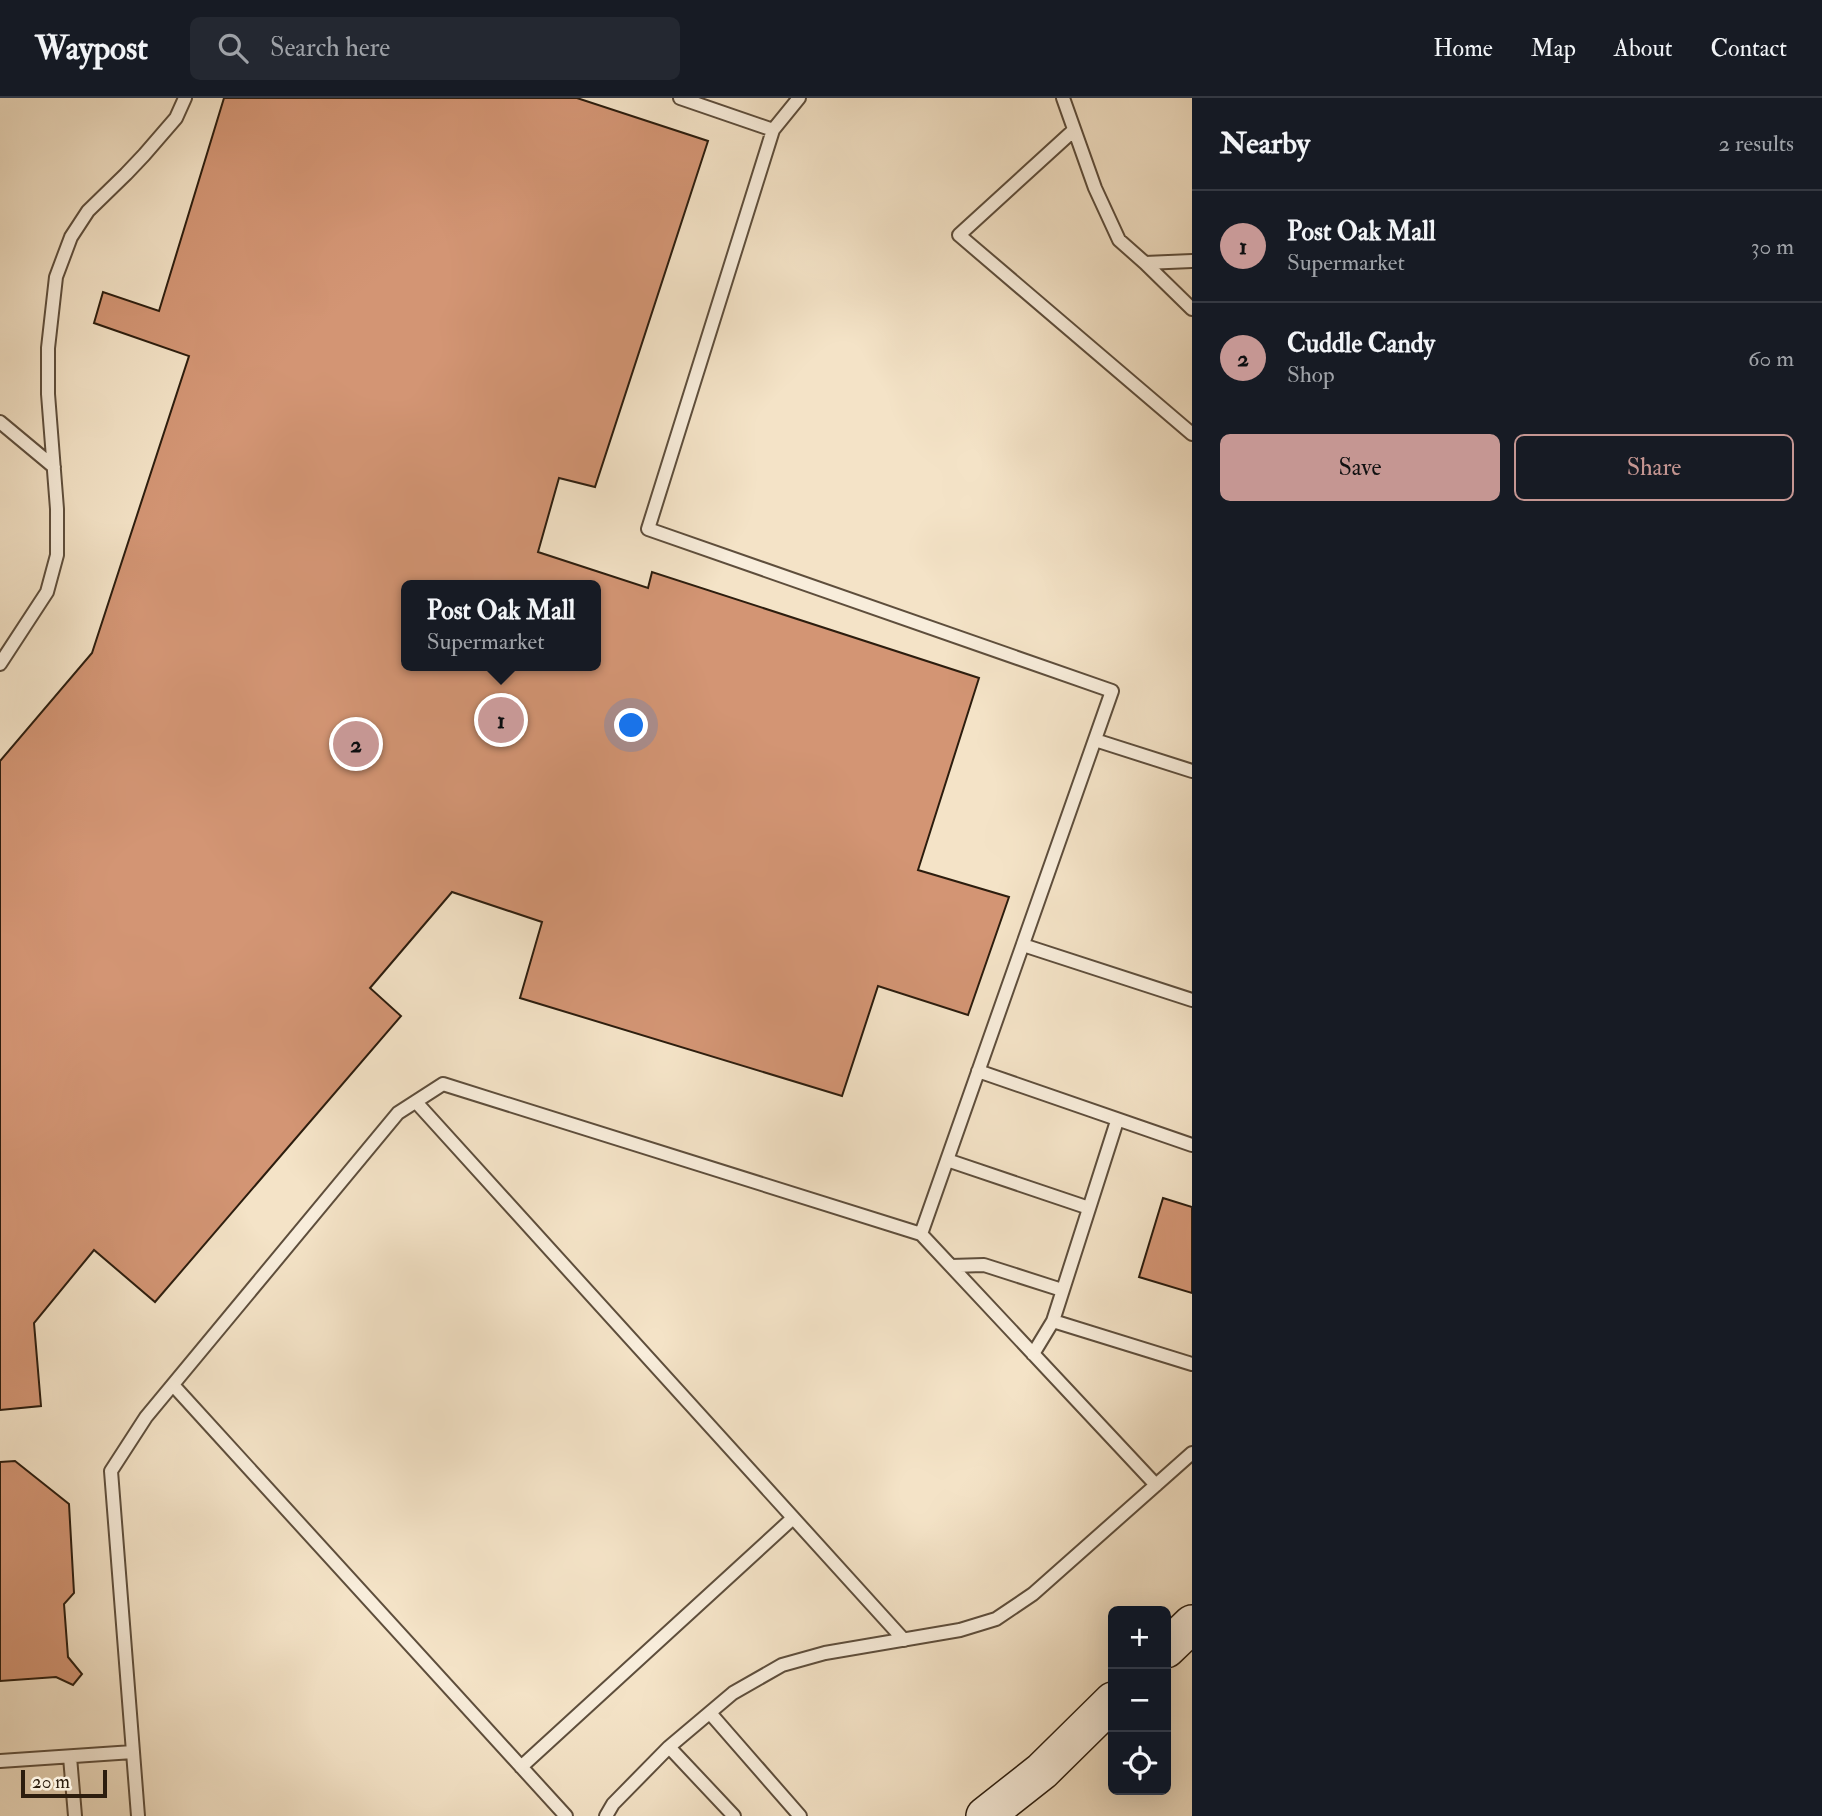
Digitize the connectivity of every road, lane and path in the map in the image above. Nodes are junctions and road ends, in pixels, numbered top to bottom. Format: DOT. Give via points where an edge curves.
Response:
graph roads {
  1 [pos="185,98"];
  2 [pos="680,98"];
  3 [pos="799,98"];
  4 [pos="1062,98"];
  5 [pos="773,130"];
  6 [pos="1074,130"];
  7 [pos="1192,261"];
  8 [pos="1145,263"];
  9 [pos="1190,303"];
  10 [pos="0,422"];
  11 [pos="1192,434"];
  12 [pos="54,467"];
  13 [pos="0,664"];
  14 [pos="1095,740"];
  15 [pos="1192,771"];
  16 [pos="1023,945"];
  17 [pos="1192,1000"];
  18 [pos="978,1071"];
  19 [pos="416,1102"];
  20 [pos="1117,1121"];
  21 [pos="1192,1145"];
  22 [pos="947,1160"];
  23 [pos="1089,1208"];
  24 [pos="921,1234"];
  25 [pos="951,1265"];
  26 [pos="1062,1290"];
  27 [pos="1053,1321"];
  28 [pos="1033,1354"];
  29 [pos="1192,1364"];
  30 [pos="173,1385"];
  31 [pos="1192,1453"];
  32 [pos="1156,1485"];
  33 [pos="793,1518"];
  34 [pos="1192,1623"];
  35 [pos="904,1640"];
  36 [pos="1171,1644"];
  37 [pos="1108,1706"];
  38 [pos="710,1713"];
  39 [pos="669,1747"];
  40 [pos="133,1752"];
  41 [pos="70,1756"];
  42 [pos="0,1761"];
  43 [pos="521,1767"];
  44 [pos="75,1816"];
  45 [pos="138,1816"];
  46 [pos="566,1816"];
  47 [pos="606,1816"];
  48 [pos="734,1816"];
  49 [pos="800,1816"];
  50 [pos="985,1816"];
  1 -- 12 [label="lane" via="176,118 88,211 63,257 56,277 48,348"];
  2 -- 5 [label="lane"];
  3 -- 5 [label="lane"];
  4 -- 6 [label="lane"];
  5 -- 14 [label="lane" via="648,529 1112,691"];
  6 -- 8 [label="lane" via="1119,240"];
  6 -- 11 [label="lane" via="959,235"];
  7 -- 8 [label="lane"];
  8 -- 9 [label="lane"];
  10 -- 12 [label="lane"];
  12 -- 13 [label="lane" via="57,555 47,592"];
  14 -- 15 [label="lane"];
  14 -- 16 [label="lane"];
  16 -- 17 [label="lane"];
  16 -- 18 [label="lane"];
  18 -- 20 [label="lane"];
  18 -- 22 [label="lane"];
  19 -- 24 [label="lane" via="443,1084"];
  19 -- 30 [label="lane" via="398,1113"];
  19 -- 33 [label="lane"];
  20 -- 21 [label="lane"];
  20 -- 23 [label="lane"];
  22 -- 23 [label="lane"];
  22 -- 24 [label="lane"];
  23 -- 26 [label="lane"];
  24 -- 25 [label="lane"];
  25 -- 26 [label="lane" via="984,1265"];
  25 -- 28 [label="lane"];
  26 -- 27 [label="lane"];
  27 -- 28 [label="lane"];
  27 -- 29 [label="lane"];
  28 -- 32 [label="lane"];
  30 -- 40 [label="lane" via="146,1416 111,1471"];
  30 -- 43 [label="lane"];
  31 -- 32 [label="lane"];
  32 -- 35 [label="lane" via="1033,1594 996,1619"];
  33 -- 35 [label="lane"];
  33 -- 43 [label="lane"];
  34 -- 36 [label="main road"];
  35 -- 38 [label="lane" via="782,1665 733,1693"];
  37 -- 50 [label="main road" via="1042,1771"];
  38 -- 39 [label="lane"];
  38 -- 49 [label="lane"];
  39 -- 47 [label="lane"];
  39 -- 48 [label="lane"];
  40 -- 41 [label="lane"];
  40 -- 45 [label="lane"];
  41 -- 42 [label="lane"];
  41 -- 44 [label="lane"];
  43 -- 46 [label="lane"];
}
